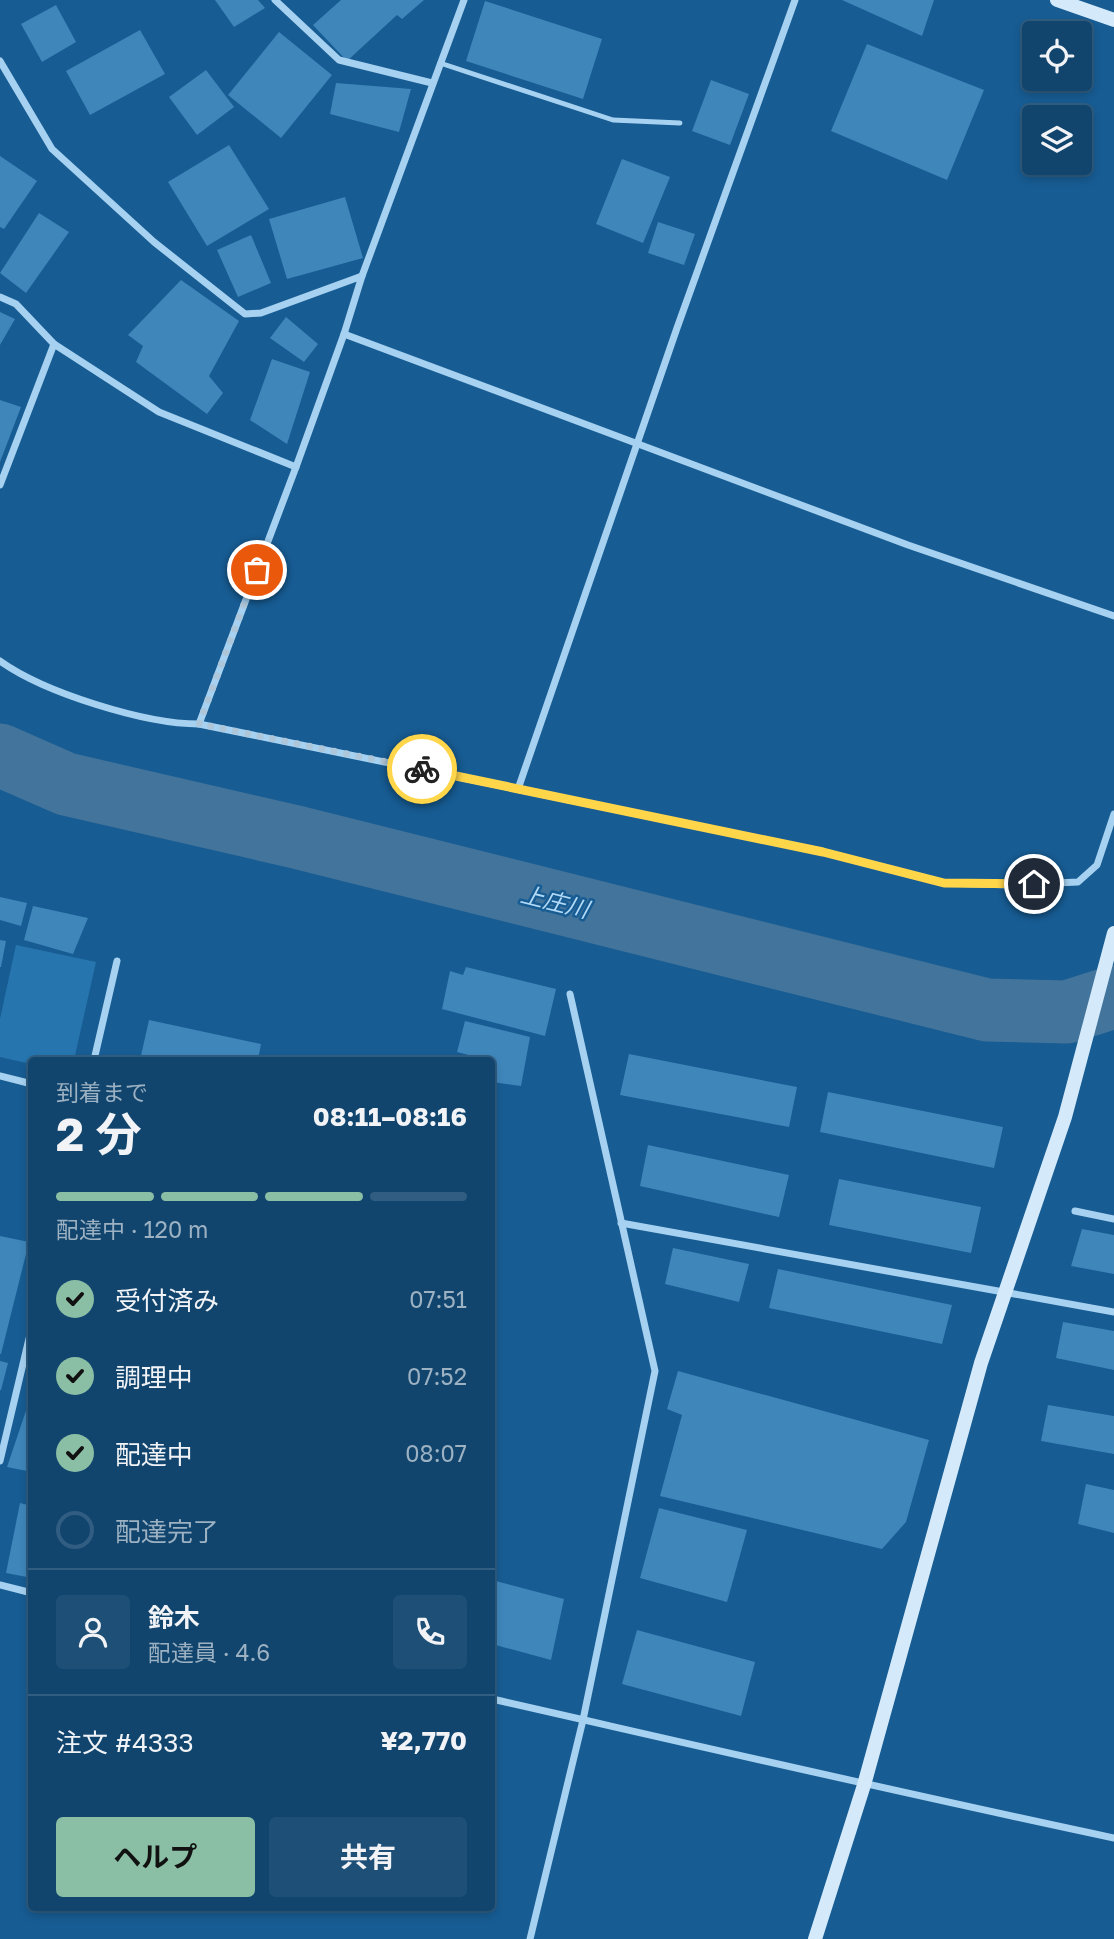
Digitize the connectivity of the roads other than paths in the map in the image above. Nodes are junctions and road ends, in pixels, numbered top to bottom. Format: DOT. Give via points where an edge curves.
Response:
graph roads {
  1 [pos="275,0"];
  2 [pos="464,0"];
  3 [pos="795,0"];
  4 [pos="1057,0"];
  5 [pos="1114,20"];
  6 [pos="0,61"];
  7 [pos="440,63"];
  8 [pos="432,83"];
  9 [pos="680,123"];
  10 [pos="362,276"];
  11 [pos="0,297"];
  12 [pos="344,334"];
  13 [pos="54,344"];
  14 [pos="638,445"];
  15 [pos="296,467"];
  16 [pos="0,485"];
  17 [pos="1114,616"];
  18 [pos="0,661"];
  19 [pos="199,724"];
  20 [pos="518,789"];
  21 [pos="1114,814"];
  22 [pos="1114,933"];
  23 [pos="117,961"];
  24 [pos="569,994"];
  25 [pos="94,1057"];
  26 [pos="0,1076"];
  27 [pos="28,1083"];
  28 [pos="1075,1211"];
  29 [pos="1114,1219"];
  30 [pos="621,1223"];
  31 [pos="1005,1292"];
  32 [pos="1114,1312"];
  33 [pos="28,1343"];
  34 [pos="0,1461"];
  35 [pos="0,1585"];
  36 [pos="28,1592"];
  37 [pos="495,1700"];
  38 [pos="583,1720"];
  39 [pos="864,1785"];
  40 [pos="1114,1838"];
  41 [pos="530,1939"];
  42 [pos="815,1939"];
  1 -- 8 [label="street" via="339,60"];
  2 -- 7 [label="street"];
  3 -- 14 [label="street"];
  4 -- 5 [label="street"];
  6 -- 10 [label="street" via="52,149 154,242 245,314 261,313"];
  7 -- 8 [label="street"];
  7 -- 9 [label="lane" via="613,120"];
  8 -- 10 [label="street"];
  10 -- 12 [label="street"];
  11 -- 13 [label="street" via="16,304"];
  12 -- 14 [label="street"];
  12 -- 15 [label="street"];
  13 -- 15 [label="street" via="159,412"];
  13 -- 16 [label="street"];
  14 -- 17 [label="street"];
  14 -- 20 [label="street"];
  15 -- 19 [label="street"];
  18 -- 19 [label="street" via="68,695 177,724"];
  19 -- 20 [label="street"];
  20 -- 21 [label="street" via="823,852 944,883 1078,882 1097,865"];
  22 -- 31 [label="street" via="1065,1117"];
  23 -- 25 [label="street"];
  24 -- 30 [label="street"];
  26 -- 27 [label="street"];
  28 -- 29 [label="street"];
  30 -- 31 [label="street"];
  30 -- 38 [label="street" via="654,1371"];
  31 -- 32 [label="street"];
  31 -- 39 [label="street" via="981,1363"];
  33 -- 34 [label="street"];
  35 -- 36 [label="street"];
  37 -- 38 [label="street"];
  38 -- 39 [label="street"];
  38 -- 41 [label="street"];
  39 -- 40 [label="street"];
  39 -- 42 [label="street"];
}
